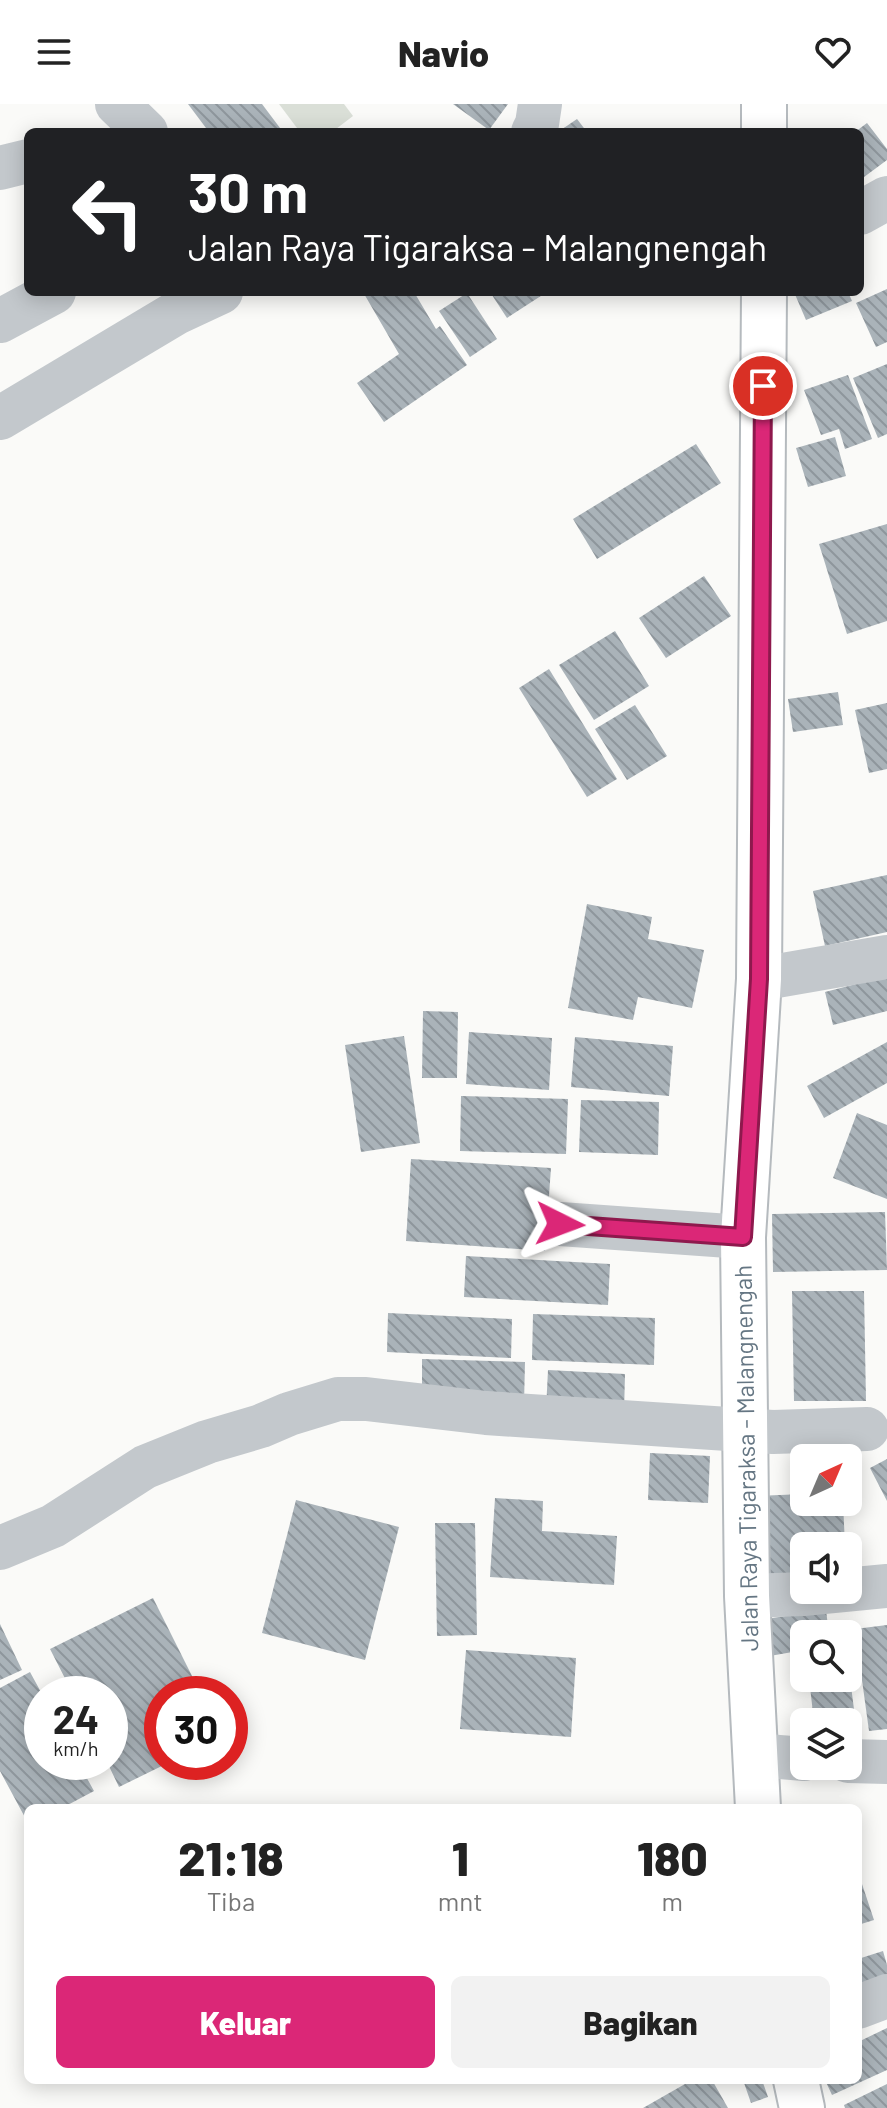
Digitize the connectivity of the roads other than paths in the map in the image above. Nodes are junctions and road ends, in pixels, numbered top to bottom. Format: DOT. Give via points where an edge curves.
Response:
graph roads {
  1 [pos="117,104"];
  2 [pos="540,104"];
  3 [pos="764,104"];
  4 [pos="142,128"];
  5 [pos="535,128"];
  6 [pos="764,128"];
  7 [pos="24,162"];
  8 [pos="0,168"];
  9 [pos="887,198"];
  10 [pos="864,211"];
  11 [pos="47,296"];
  12 [pos="200,296"];
  13 [pos="764,296"];
  14 [pos="168,302"];
  15 [pos="0,321"];
  16 [pos="0,418"];
  17 [pos="887,957"];
  18 [pos="759,979"];
  19 [pos="560,1224"];
  20 [pos="743,1237"];
  21 [pos="867,1429"];
  22 [pos="745,1430"];
  23 [pos="0,1548"];
  24 [pos="887,1586"];
  25 [pos="747,1596"];
  26 [pos="756,1755"];
  27 [pos="790,1758"];
  28 [pos="862,1761"];
  29 [pos="887,1762"];
  30 [pos="758,1804"];
  31 [pos="887,1996"];
  32 [pos="862,2005"];
  33 [pos="797,2084"];
  34 [pos="802,2108"];
  1 -- 4 [label="street"];
  2 -- 5 [label="street"];
  3 -- 6 [label="main road"];
  7 -- 8 [label="street"];
  9 -- 10 [label="street"];
  11 -- 15 [label="street"];
  12 -- 14 [label="street"];
  13 -- 18 [label="main road, Jalan Raya Tigaraksa - Malangnengah"];
  14 -- 16 [label="street"];
  17 -- 18 [label="street"];
  18 -- 20 [label="main road, Jalan Raya Tigaraksa - Malangnengah"];
  19 -- 20 [label="street"];
  20 -- 22 [label="main road, Jalan Raya Tigaraksa - Malangnengah"];
  21 -- 22 [label="street"];
  22 -- 23 [label="street" via="338,1399 145,1467 53,1526"];
  22 -- 25 [label="main road, Jalan Raya Tigaraksa - Malangnengah"];
  24 -- 25 [label="street"];
  25 -- 26 [label="main road, Jalan Raya Tigaraksa - Malangnengah"];
  26 -- 27 [label="street"];
  26 -- 30 [label="main road, Jalan Raya Tigaraksa - Malangnengah"];
  28 -- 29 [label="street"];
  31 -- 32 [label="street"];
  33 -- 34 [label="main road"];
}
